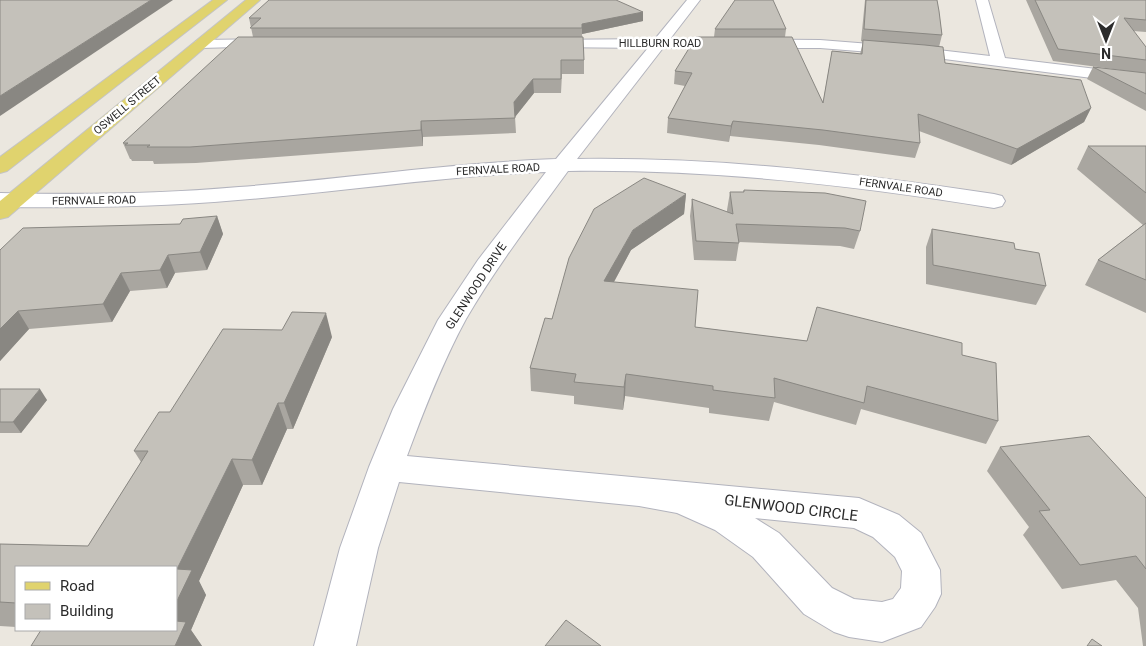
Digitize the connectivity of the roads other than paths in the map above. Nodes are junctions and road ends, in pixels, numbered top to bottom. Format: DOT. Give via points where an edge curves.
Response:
graph roads {
  1 [pos="221,0"];
  2 [pos="254,0"];
  3 [pos="694,0"];
  4 [pos="982,0"];
  5 [pos="660,42"];
  6 [pos="281,43"];
  7 [pos="530,43"];
  8 [pos="201,44"];
  9 [pos="999,62"];
  10 [pos="1146,80"];
  11 [pos="562,165"];
  12 [pos="0,168"];
  13 [pos="994,201"];
  14 [pos="4,204"];
  15 [pos="386,467"];
  16 [pos="640,492"];
  17 [pos="335,646"];
  1 -- 12 [label="main road, OSWELL STREET"];
  2 -- 8 [label="main road, OSWELL STREET"];
  3 -- 5 [label="street, GLENWOOD DRIVE"];
  4 -- 9 [label="street"];
  5 -- 7 [label="street, HILLBURN ROAD"];
  5 -- 9 [label="street, HILLBURN ROAD" via="820,44"];
  5 -- 11 [label="street, GLENWOOD DRIVE"];
  6 -- 8 [label="street"];
  8 -- 14 [label="main road, OSWELL STREET"];
  9 -- 10 [label="street, HILLBURN ROAD"];
  11 -- 13 [label="street, FERNVALE ROAD" via="744,169 897,186"];
  11 -- 14 [label="street, FERNVALE ROAD" via="407,175 179,198"];
  11 -- 15 [label="street, GLENWOOD DRIVE" via="487,266 452,320 409,409"];
  15 -- 16 [label="street, GLENWOOD CIRCLE"];
  15 -- 17 [label="street, GLENWOOD DRIVE" via="359,548"];
  16 -- 16 [label="street, GLENWOOD CIRCLE" via="859,513 886,526 908,545 920,570 921,594 906,614 882,622 849,618 818,601 766,545 728,519 682,499"];
}
